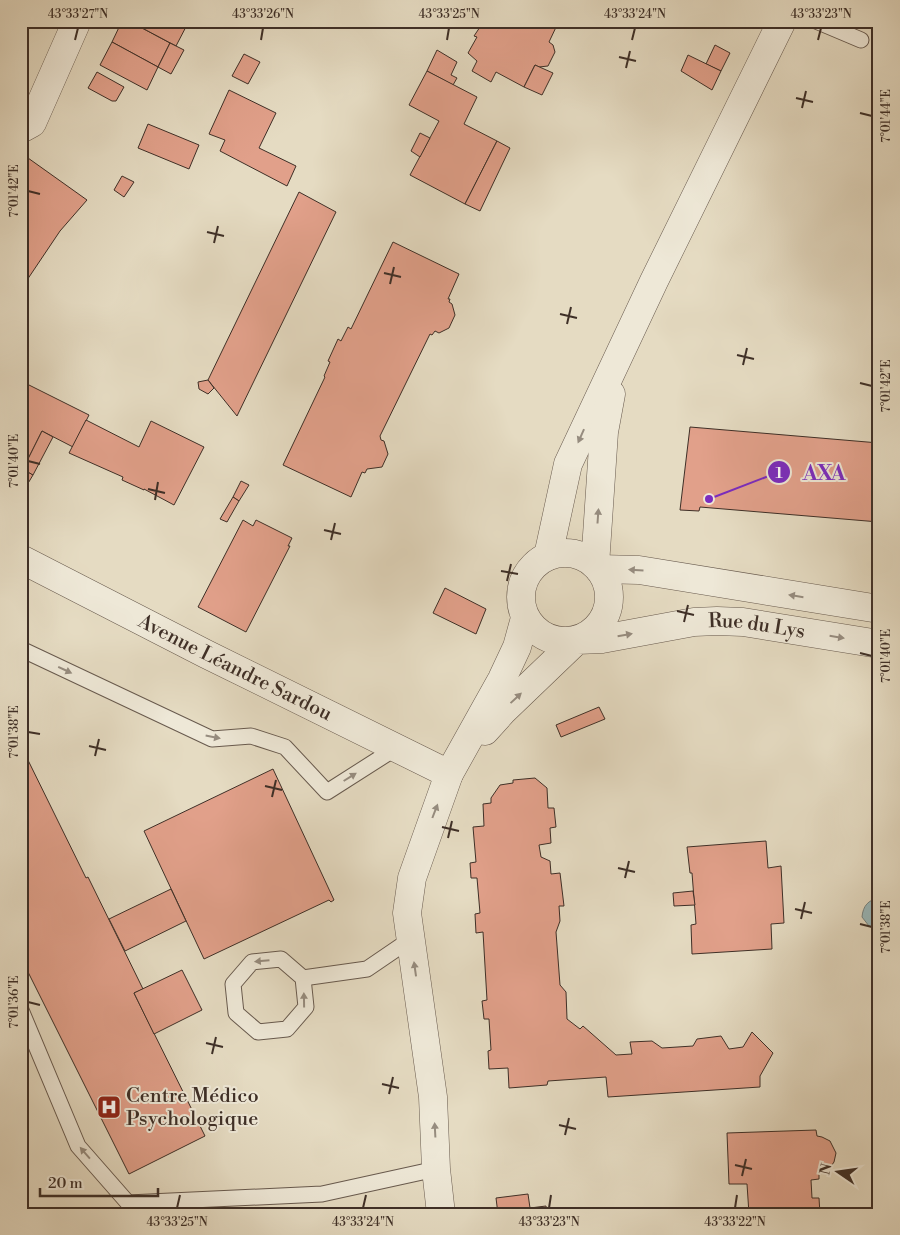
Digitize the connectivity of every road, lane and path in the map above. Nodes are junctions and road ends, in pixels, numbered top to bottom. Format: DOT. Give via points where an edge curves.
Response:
graph roads {
  1 [pos="77,21"];
  2 [pos="782,21"];
  3 [pos="816,21"];
  4 [pos="861,40"];
  5 [pos="21,129"];
  6 [pos="616,361"];
  7 [pos="548,556"];
  8 [pos="21,559"];
  9 [pos="597,567"];
  10 [pos="879,609"];
  11 [pos="526,618"];
  12 [pos="577,640"];
  13 [pos="879,644"];
  14 [pos="21,649"];
  15 [pos="396,748"];
  16 [pos="449,774"];
  17 [pos="411,940"];
  18 [pos="303,978"];
  19 [pos="21,1010"];
  20 [pos="436,1169"];
  21 [pos="441,1214"];
  1 -- 5 [label="street" via="32,123"];
  2 -- 6 [label="street"];
  3 -- 4 [label="lane"];
  6 -- 7 [label="street, one-way" via="568,464"];
  9 -- 6 [label="street, one-way" via="604,432"];
  7 -- 9 [label="street" via="574,553"];
  7 -- 11 [label="street" via="535,564 521,589 521,604"];
  8 -- 15 [label="street, Avenue Léandre Sardou"];
  10 -- 9 [label="street, Rue du Lys, one-way" via="639,570"];
  9 -- 12 [label="street" via="605,578 609,604 597,628"];
  11 -- 12 [label="street" via="547,638"];
  11 -- 16 [label="street" via="502,679"];
  12 -- 13 [label="street, Rue du Lys, one-way" via="717,621 743,622"];
  16 -- 12 [label="street, one-way" via="503,711"];
  14 -- 15 [label="lane, one-way" via="212,739 250,736 285,747 327,792"];
  15 -- 16 [label="street, Avenue Léandre Sardou"];
  17 -- 16 [label="street, one-way" via="407,913 412,878"];
  17 -- 18 [label="lane" via="367,969"];
  20 -- 17 [label="street, one-way" via="433,1097"];
  18 -- 18 [label="lane, one-way" via="281,959 252,962 233,984 236,1013 258,1032 287,1030 306,1007"];
  20 -- 19 [label="lane, one-way" via="322,1194 128,1203 78,1146"];
  20 -- 21 [label="street"];
}
